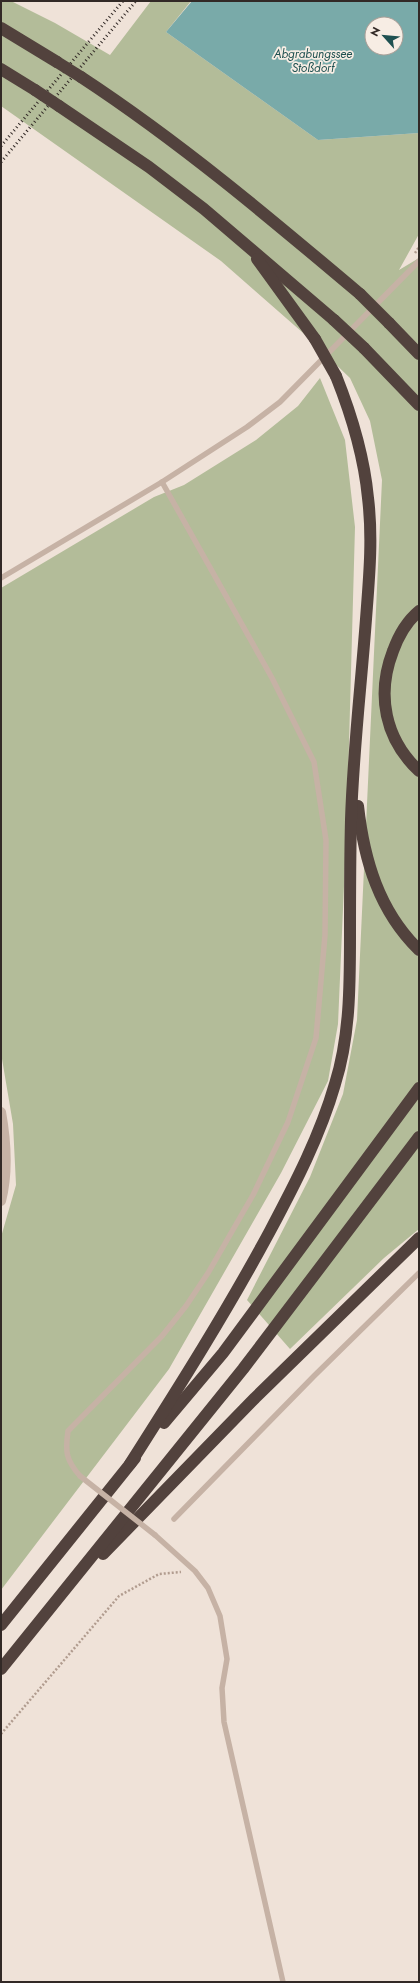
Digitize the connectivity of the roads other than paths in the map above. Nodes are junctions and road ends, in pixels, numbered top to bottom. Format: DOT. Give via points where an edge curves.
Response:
graph roads {
  1 [pos="1,28"];
  2 [pos="1,69"];
  3 [pos="244,242"];
  4 [pos="419,261"];
  5 [pos="389,322"];
  6 [pos="419,344"];
  7 [pos="419,354"];
  8 [pos="419,405"];
  9 [pos="162,482"];
  10 [pos="1,578"];
  11 [pos="419,611"];
  12 [pos="419,771"];
  13 [pos="354,775"];
  14 [pos="419,950"];
  15 [pos="419,1088"];
  16 [pos="1,1112"];
  17 [pos="419,1137"];
  18 [pos="1,1201"];
  19 [pos="419,1238"];
  20 [pos="419,1273"];
  21 [pos="130,1464"];
  22 [pos="174,1519"];
  23 [pos="61,1596"];
  24 [pos="1,1626"];
  25 [pos="1,1669"];
  26 [pos="283,1982"];
  1 -- 5 [label="highway, bridge" via="81,77 225,181 360,294"];
  2 -- 3 [label="highway, bridge" via="149,167"];
  3 -- 8 [label="highway, bridge" via="334,320"];
  3 -- 13 [label="highway, bridge" via="315,339 336,376 350,412 360,449 368,493 370,525 369,576"];
  4 -- 9 [label="lane" via="280,402 247,427"];
  5 -- 6 [label="highway"];
  5 -- 7 [label="highway"];
  9 -- 10 [label="lane"];
  9 -- 26 [label="lane, bridge" via="272,678 314,762 326,840 325,935 316,1038 288,1122 249,1201 208,1273 162,1336 68,1431 65,1450 71,1466 80,1476 195,1571 208,1588 220,1616 227,1659 222,1688 224,1722"];
  11 -- 12 [label="highway" via="397,640 387,666 383,690 387,718 396,742 409,762"];
  13 -- 14 [label="highway" via="363,839 372,878 389,913"];
  13 -- 21 [label="highway" via="348,1016 344,1050 336,1083 294,1186 262,1247 221,1321"];
  15 -- 21 [label="highway" via="223,1353"];
  16 -- 18 [label="street" via="5,1186"];
  17 -- 23 [label="highway" via="243,1369"];
  19 -- 23 [label="highway" via="255,1398"];
  20 -- 22 [label="lane"];
  21 -- 24 [label="highway"];
  23 -- 25 [label="highway"];
}
